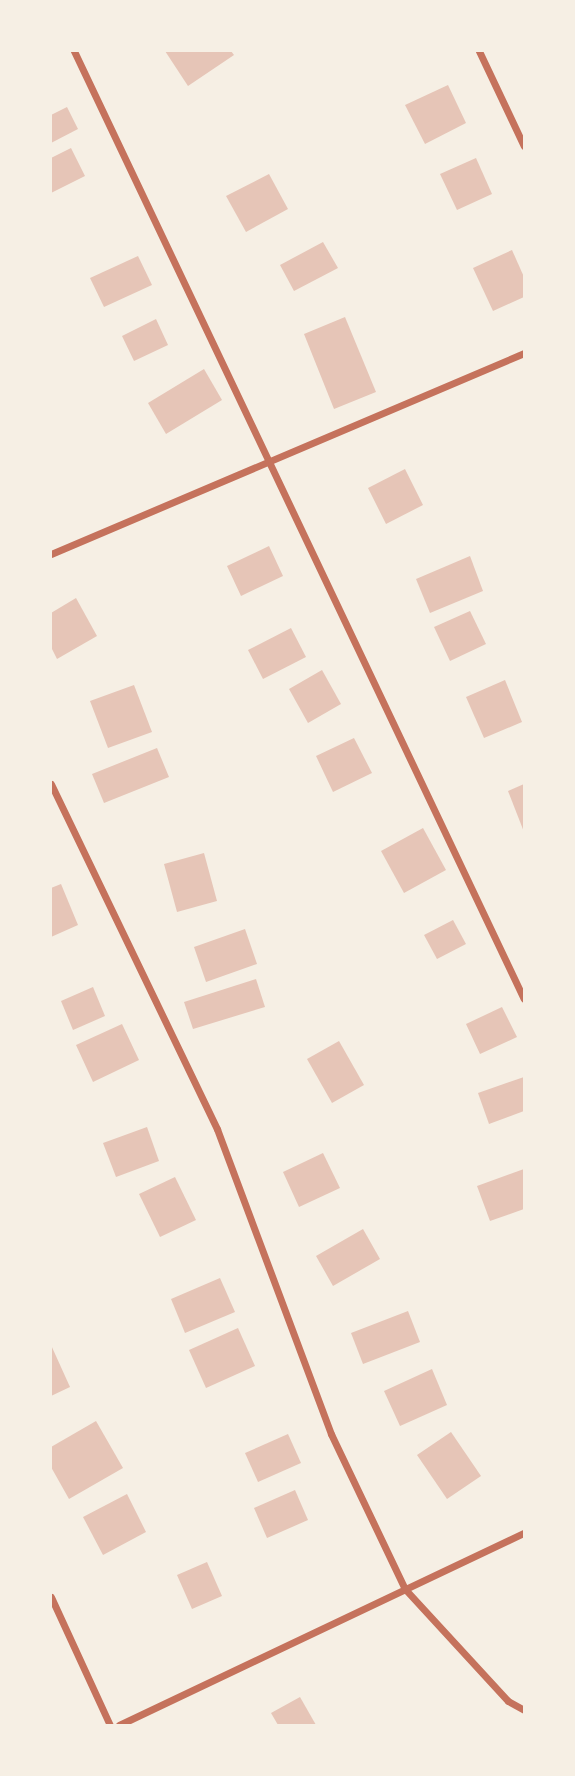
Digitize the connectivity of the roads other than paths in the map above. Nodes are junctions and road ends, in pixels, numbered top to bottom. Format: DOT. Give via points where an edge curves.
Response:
graph roads {
  1 [pos="74,51"];
  2 [pos="479,51"];
  3 [pos="524,146"];
  4 [pos="524,353"];
  5 [pos="269,461"];
  6 [pos="51,554"];
  7 [pos="51,784"];
  8 [pos="524,999"];
  9 [pos="524,1533"];
  10 [pos="405,1589"];
  11 [pos="51,1597"];
  12 [pos="524,1710"];
  13 [pos="110,1725"];
  14 [pos="119,1725"];
  1 -- 5 [label="street"];
  2 -- 3 [label="street"];
  4 -- 5 [label="street"];
  5 -- 6 [label="street"];
  5 -- 8 [label="street"];
  7 -- 10 [label="street" via="217,1129 331,1434"];
  9 -- 10 [label="street"];
  10 -- 12 [label="street" via="508,1701"];
  10 -- 14 [label="street"];
  11 -- 13 [label="street"];
}
